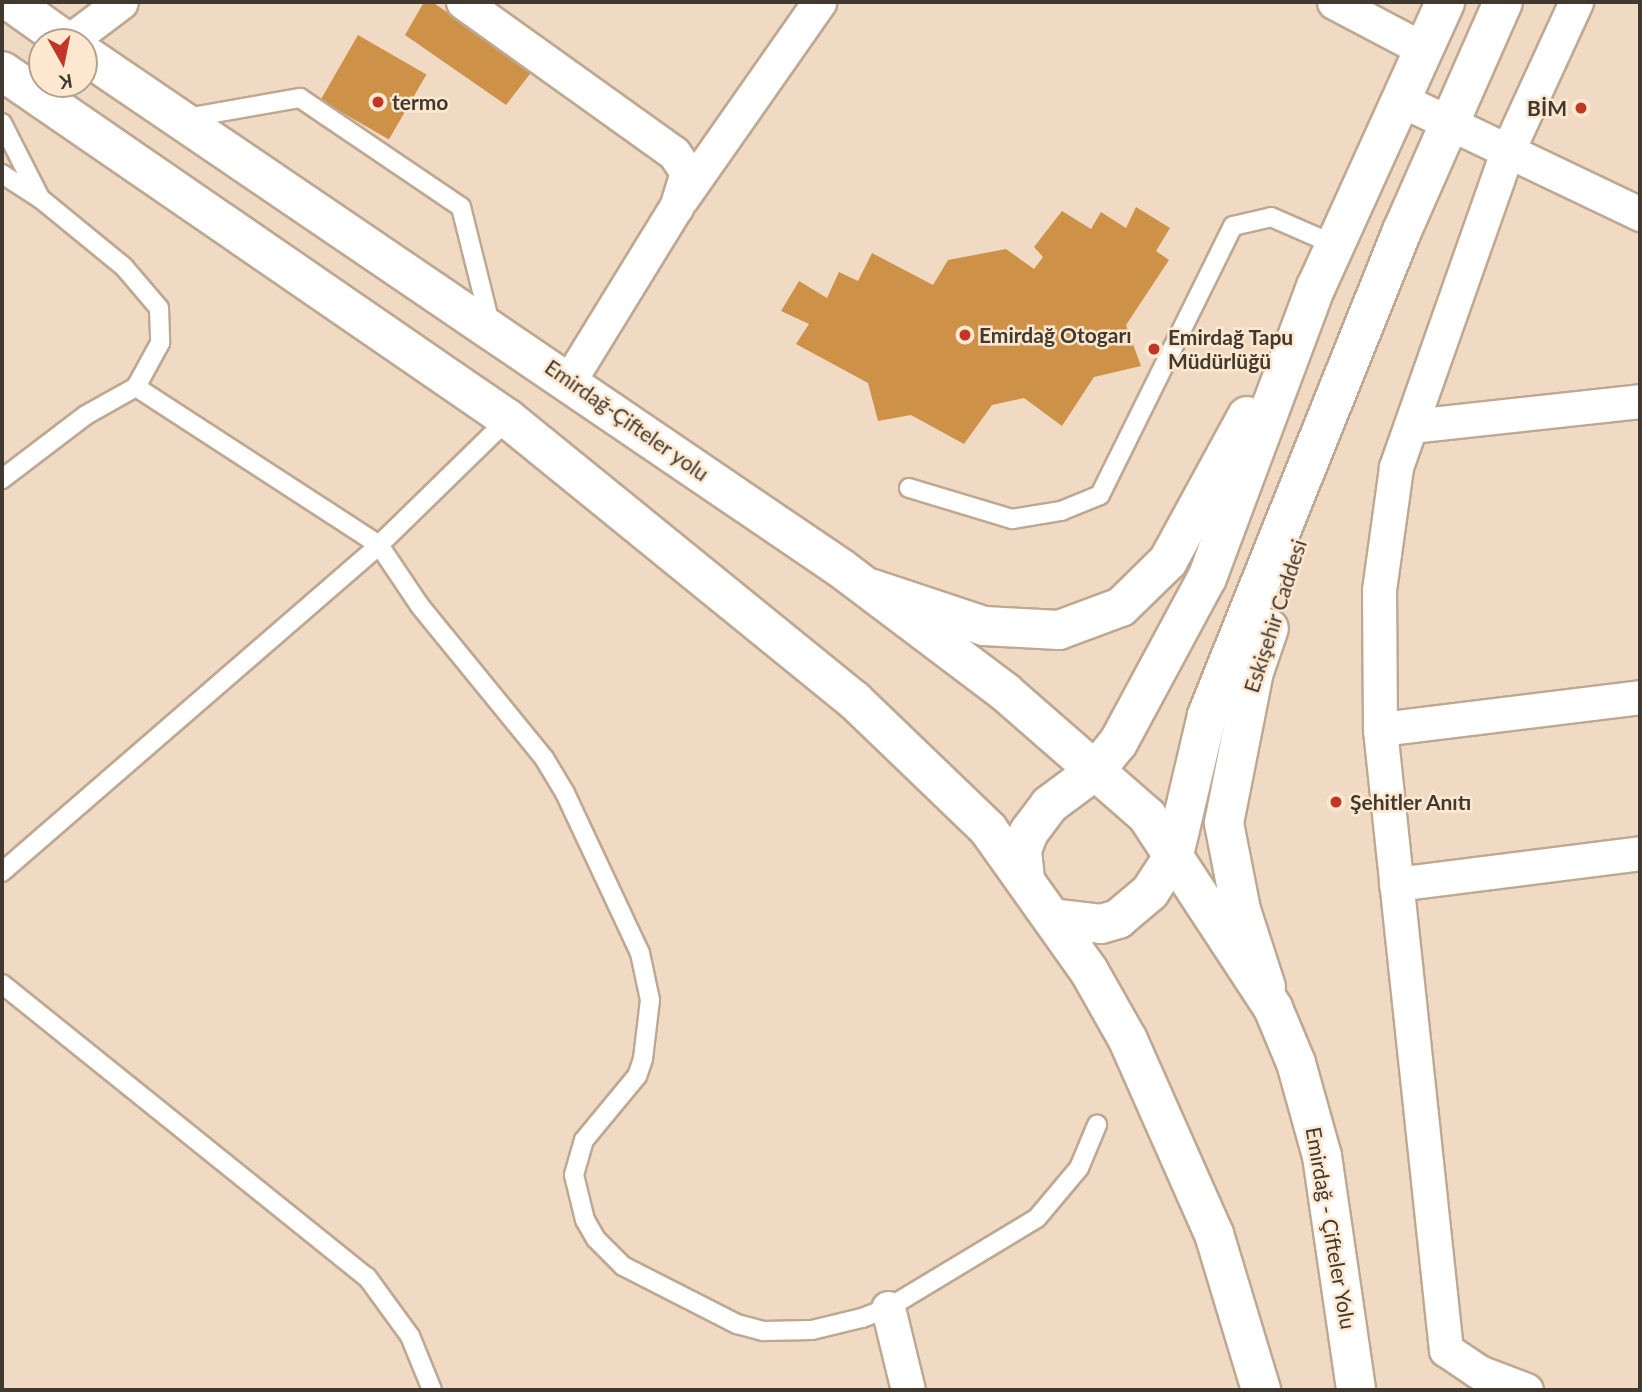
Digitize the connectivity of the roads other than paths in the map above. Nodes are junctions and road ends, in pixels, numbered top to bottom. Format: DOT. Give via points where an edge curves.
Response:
graph roads {
  1 [pos="11,2"];
  2 [pos="121,2"];
  3 [pos="463,2"];
  4 [pos="819,2"];
  5 [pos="1334,2"];
  6 [pos="1445,2"];
  7 [pos="1503,2"];
  8 [pos="1576,2"];
  9 [pos="47,28"];
  10 [pos="86,28"];
  11 [pos="1423,50"];
  12 [pos="98,63"];
  13 [pos="2,71"];
  14 [pos="1401,100"];
  15 [pos="181,118"];
  16 [pos="2,123"];
  17 [pos="1449,124"];
  18 [pos="1507,152"];
  19 [pos="2,174"];
  20 [pos="41,199"];
  21 [pos="676,207"];
  22 [pos="1640,214"];
  23 [pos="1402,231"];
  24 [pos="1335,245"];
  25 [pos="1315,287"];
  26 [pos="490,327"];
  27 [pos="569,381"];
  28 [pos="136,387"];
  29 [pos="1640,401"];
  30 [pos="508,419"];
  31 [pos="1411,426"];
  32 [pos="2,479"];
  33 [pos="909,488"];
  34 [pos="379,545"];
  35 [pos="865,587"];
  36 [pos="1640,697"];
  37 [pos="1380,729"];
  38 [pos="1095,771"];
  39 [pos="1147,816"];
  40 [pos="1640,853"];
  41 [pos="1174,855"];
  42 [pos="2,872"];
  43 [pos="1025,879"];
  44 [pos="1396,884"];
  45 [pos="1052,918"];
  46 [pos="2,984"];
  47 [pos="1273,1008"];
  48 [pos="1097,1125"];
  49 [pos="888,1308"];
  50 [pos="432,1390"];
  51 [pos="908,1390"];
  52 [pos="1261,1390"];
  53 [pos="1356,1390"];
  54 [pos="1526,1390"];
  1 -- 9 [label="main road"];
  2 -- 10 [label="street"];
  3 -- 21 [label="street" via="674,153 687,172"];
  4 -- 21 [label="street"];
  5 -- 11 [label="street"];
  6 -- 11 [label="main road"];
  7 -- 17 [label="main road, Eskişehir Caddesi"];
  8 -- 18 [label="street"];
  11 -- 14 [label="main road"];
  12 -- 15 [label="main road, Emirdağ-Çifteler yolu"];
  13 -- 30 [label="main road"];
  14 -- 17 [label="street"];
  14 -- 24 [label="main road"];
  15 -- 26 [label="main road, Emirdağ-Çifteler yolu"];
  15 -- 26 [label="lane" via="300,98 461,207"];
  16 -- 20 [label="lane"];
  17 -- 18 [label="street"];
  17 -- 23 [label="main road, Eskişehir Caddesi"];
  18 -- 22 [label="street"];
  18 -- 31 [label="street"];
  19 -- 20 [label="lane"];
  20 -- 28 [label="lane" via="124,267 159,307 160,343"];
  21 -- 27 [label="street"];
  23 -- 41 [label="main road, Eskişehir Caddesi" via="1208,715"];
  23 -- 47 [label="main road, Eskişehir Caddesi" via="1254,671 1224,823 1241,910"];
  24 -- 25 [label="main road"];
  24 -- 33 [label="lane" via="1272,217 1233,226 1100,495 1061,511 1012,519"];
  25 -- 35 [label="main road" via="1168,561 1121,607 1059,630 984,626"];
  25 -- 38 [label="main road" via="1207,578 1118,743"];
  26 -- 27 [label="main road, Emirdağ-Çifteler yolu"];
  27 -- 35 [label="main road, Emirdağ-Çifteler yolu"];
  28 -- 32 [label="lane" via="86,415"];
  28 -- 34 [label="lane"];
  29 -- 31 [label="street"];
  30 -- 34 [label="lane"];
  30 -- 43 [label="main road" via="854,700 988,829"];
  31 -- 37 [label="street" via="1396,467 1387,521 1380,590"];
  34 -- 42 [label="lane"];
  34 -- 49 [label="lane" via="420,606 544,758 640,953 650,999 643,1059 637,1076 584,1140 576,1162 578,1199 596,1239 639,1276 737,1324 764,1331 835,1326"];
  35 -- 38 [label="main road, Emirdağ-Çifteler yolu" via="1005,692"];
  36 -- 37 [label="street"];
  37 -- 44 [label="street"];
  38 -- 39 [label="main road, Emirdağ-Çifteler yolu"];
  38 -- 43 [label="main road" via="1049,805 1029,832 1022,850"];
  39 -- 41 [label="main road, Emirdağ - Çifteler Yolu"];
  40 -- 44 [label="street"];
  41 -- 45 [label="main road" via="1150,892 1118,919 1101,924"];
  41 -- 47 [label="main road, Emirdağ - Çifteler Yolu"];
  43 -- 45 [label="main road"];
  44 -- 54 [label="street" via="1446,1350 1479,1372"];
  45 -- 52 [label="main road" via="1122,1029 1162,1112 1214,1234"];
  46 -- 50 [label="lane" via="367,1277 410,1336"];
  47 -- 53 [label="main road, Emirdağ - Çifteler Yolu" via="1296,1063 1322,1157"];
  48 -- 49 [label="lane" via="1079,1168 1037,1218"];
  49 -- 51 [label="street"];
}
